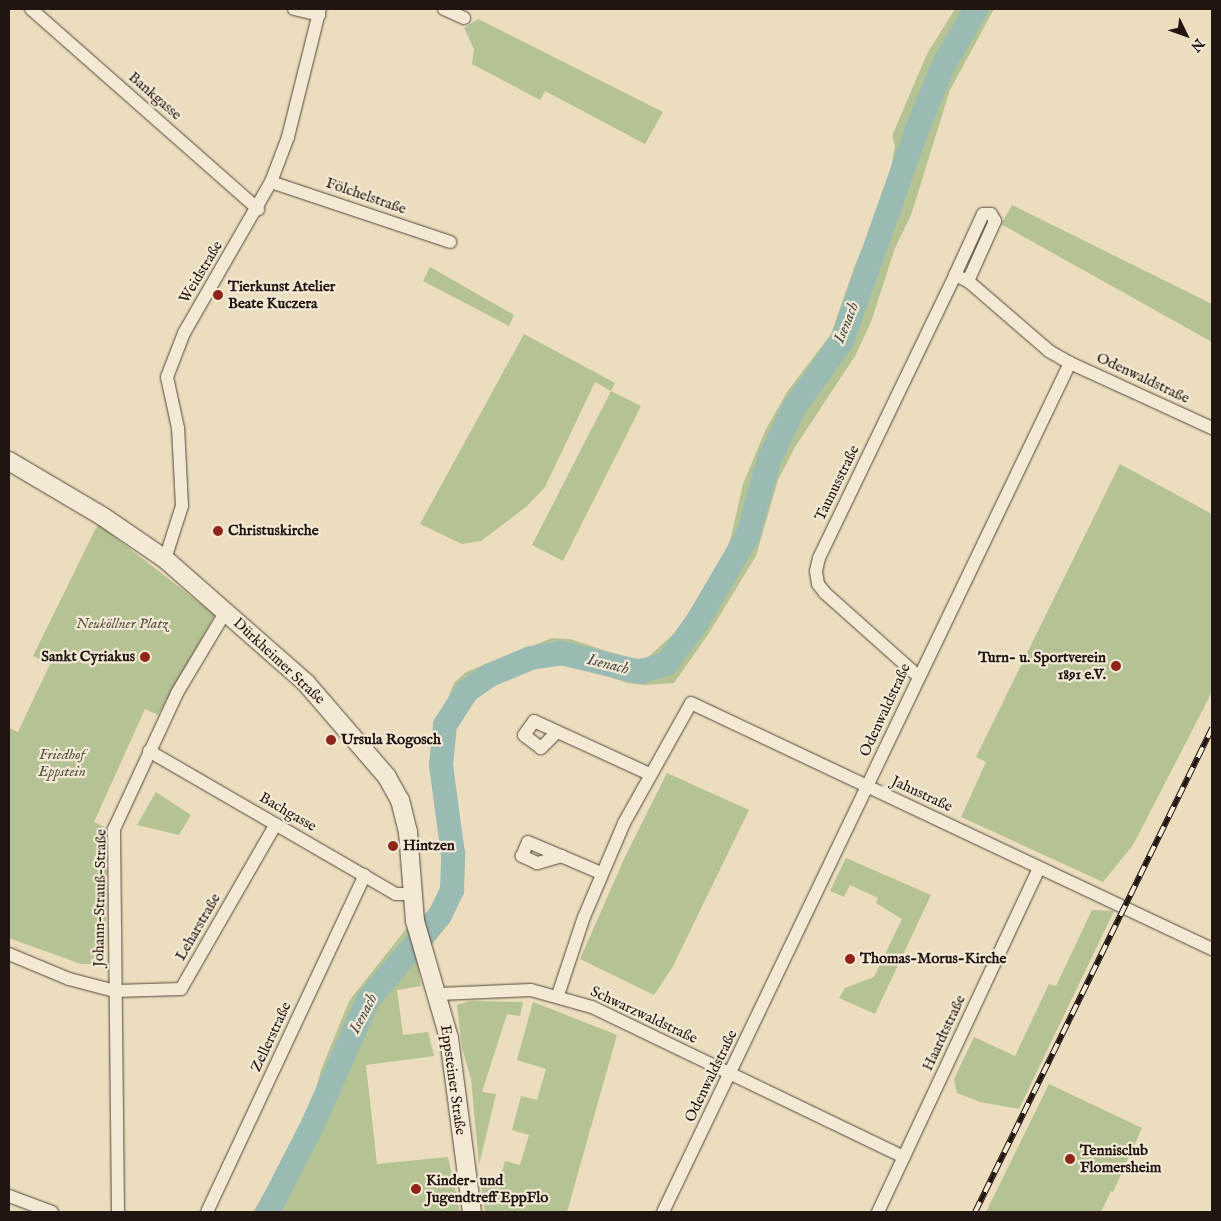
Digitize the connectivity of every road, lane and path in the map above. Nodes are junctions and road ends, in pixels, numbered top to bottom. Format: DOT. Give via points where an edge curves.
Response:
graph roads {
  1 [pos="31,9"];
  2 [pos="294,9"];
  3 [pos="444,9"];
  4 [pos="320,12"];
  5 [pos="464,18"];
  6 [pos="272,182"];
  7 [pos="258,208"];
  8 [pos="450,242"];
  9 [pos="955,275"];
  10 [pos="968,281"];
  11 [pos="1070,363"];
  12 [pos="1212,428"];
  13 [pos="9,461"];
  14 [pos="165,559"];
  15 [pos="226,611"];
  16 [pos="918,676"];
  17 [pos="557,732"];
  18 [pos="149,751"];
  19 [pos="649,774"];
  20 [pos="867,786"];
  21 [pos="276,824"];
  22 [pos="562,856"];
  23 [pos="1039,868"];
  24 [pos="601,873"];
  25 [pos="365,875"];
  26 [pos="411,894"];
  27 [pos="1212,949"];
  28 [pos="424,950"];
  29 [pos="9,954"];
  30 [pos="115,991"];
  31 [pos="439,994"];
  32 [pos="558,995"];
  33 [pos="730,1074"];
  34 [pos="904,1156"];
  35 [pos="9,1196"];
  36 [pos="52,1212"];
  37 [pos="118,1212"];
  38 [pos="206,1212"];
  39 [pos="472,1212"];
  40 [pos="663,1212"];
  41 [pos="878,1212"];
  1 -- 7 [label="street, Bankgasse"];
  2 -- 4 [label="street"];
  3 -- 5 [label="street"];
  4 -- 6 [label="street, Weidstraße" via="288,137"];
  6 -- 7 [label="street, Weidstraße"];
  6 -- 8 [label="street, Fölchelstraße"];
  7 -- 14 [label="street, Weidstraße" via="184,333 167,377 178,428 182,506"];
  9 -- 10 [label="street"];
  9 -- 10 [label="street, Taunusstraße" via="983,214 991,214 995,221"];
  9 -- 16 [label="street, Taunusstraße" via="819,558 816,572 818,584 825,593"];
  10 -- 11 [label="street" via="1049,351"];
  11 -- 12 [label="street, Odenwaldstraße"];
  11 -- 16 [label="street, Odenwaldstraße"];
  13 -- 14 [label="main road, Dürkheimer Straße" via="102,516"];
  14 -- 15 [label="main road, Dürkheimer Straße"];
  15 -- 18 [label="street, Johann-Strauß-Straße" via="177,693"];
  15 -- 26 [label="main road, Dürkheimer Straße" via="312,689 387,777 400,800 408,832"];
  16 -- 20 [label="street, Odenwaldstraße"];
  17 -- 19 [label="street"];
  18 -- 21 [label="street, Bachgasse"];
  18 -- 30 [label="street, Johann-Strauß-Straße" via="114,829"];
  19 -- 20 [label="street, Jahnstraße" via="691,703"];
  19 -- 24 [label="street, Jahnstraße"];
  20 -- 23 [label="street, Jahnstraße"];
  20 -- 33 [label="street, Odenwaldstraße"];
  21 -- 25 [label="street, Bachgasse"];
  21 -- 30 [label="street, Leharstraße" via="181,989"];
  22 -- 24 [label="street"];
  23 -- 27 [label="street, Jahnstraße"];
  23 -- 34 [label="street, Haardtstraße"];
  24 -- 32 [label="street, Jahnstraße"];
  25 -- 26 [label="street, Bachgasse" via="396,894"];
  25 -- 38 [label="street, Zellerstraße"];
  26 -- 28 [label="main road, Dürkheimer Straße"];
  28 -- 31 [label="main road, Eppsteiner Straße"];
  29 -- 30 [label="street" via="69,978"];
  30 -- 37 [label="street, Johann-Strauß-Straße"];
  31 -- 32 [label="street, Schwarzwaldstraße" via="514,990"];
  31 -- 39 [label="main road, Eppsteiner Straße" via="450,1038"];
  32 -- 33 [label="street, Schwarzwaldstraße" via="592,1007"];
  33 -- 34 [label="street, Schwarzwaldstraße"];
  33 -- 40 [label="street, Odenwaldstraße"];
  34 -- 41 [label="street, Haardtstraße"];
  35 -- 36 [label="street"];
}
